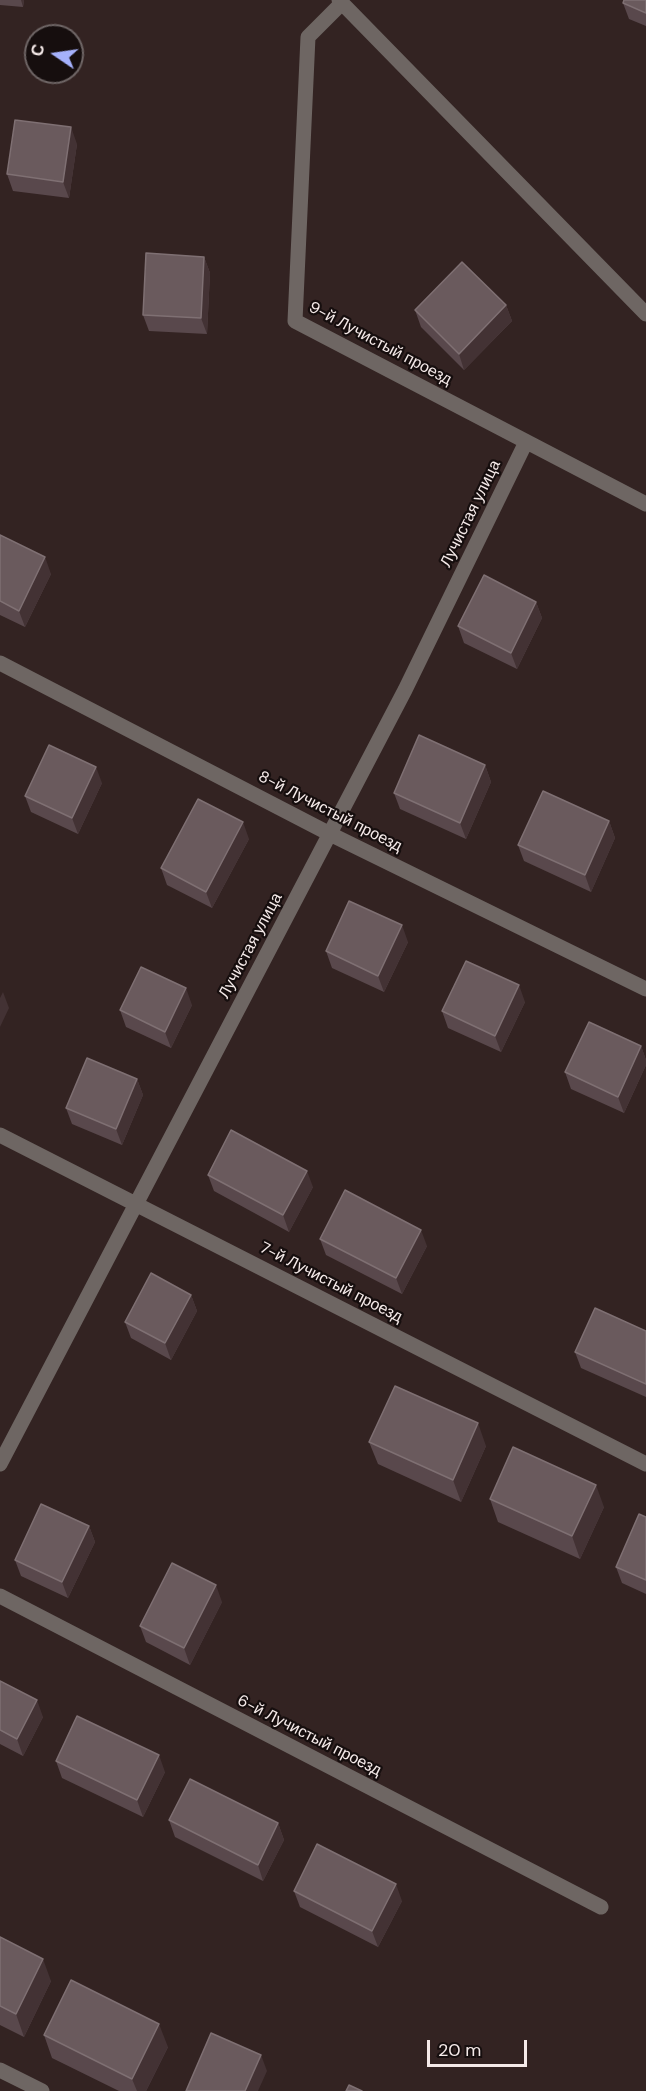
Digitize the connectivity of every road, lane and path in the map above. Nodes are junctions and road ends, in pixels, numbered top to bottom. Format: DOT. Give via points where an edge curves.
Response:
graph roads {
  1 [pos="341,2"];
  2 [pos="646,314"];
  3 [pos="526,442"];
  4 [pos="646,504"];
  5 [pos="0,663"];
  6 [pos="330,834"];
  7 [pos="646,989"];
  8 [pos="0,1135"];
  9 [pos="136,1204"];
  10 [pos="0,1464"];
  11 [pos="646,1464"];
  12 [pos="0,1596"];
  13 [pos="601,1907"];
  14 [pos="0,2070"];
  15 [pos="42,2091"];
  1 -- 2 [label="street"];
  1 -- 3 [label="street, 9-й Лучистый проезд" via="308,37 295,321"];
  3 -- 4 [label="street, 9-й Лучистый проезд"];
  3 -- 6 [label="street, Лучистая улица"];
  5 -- 6 [label="street, 8-й Лучистый проезд"];
  6 -- 7 [label="street, 8-й Лучистый проезд"];
  6 -- 9 [label="street, Лучистая улица"];
  8 -- 9 [label="street, 7-й Лучистый проезд"];
  9 -- 10 [label="street, Лучистая улица"];
  9 -- 11 [label="street, 7-й Лучистый проезд"];
  12 -- 13 [label="street, 6-й Лучистый проезд"];
  14 -- 15 [label="street"];
}
